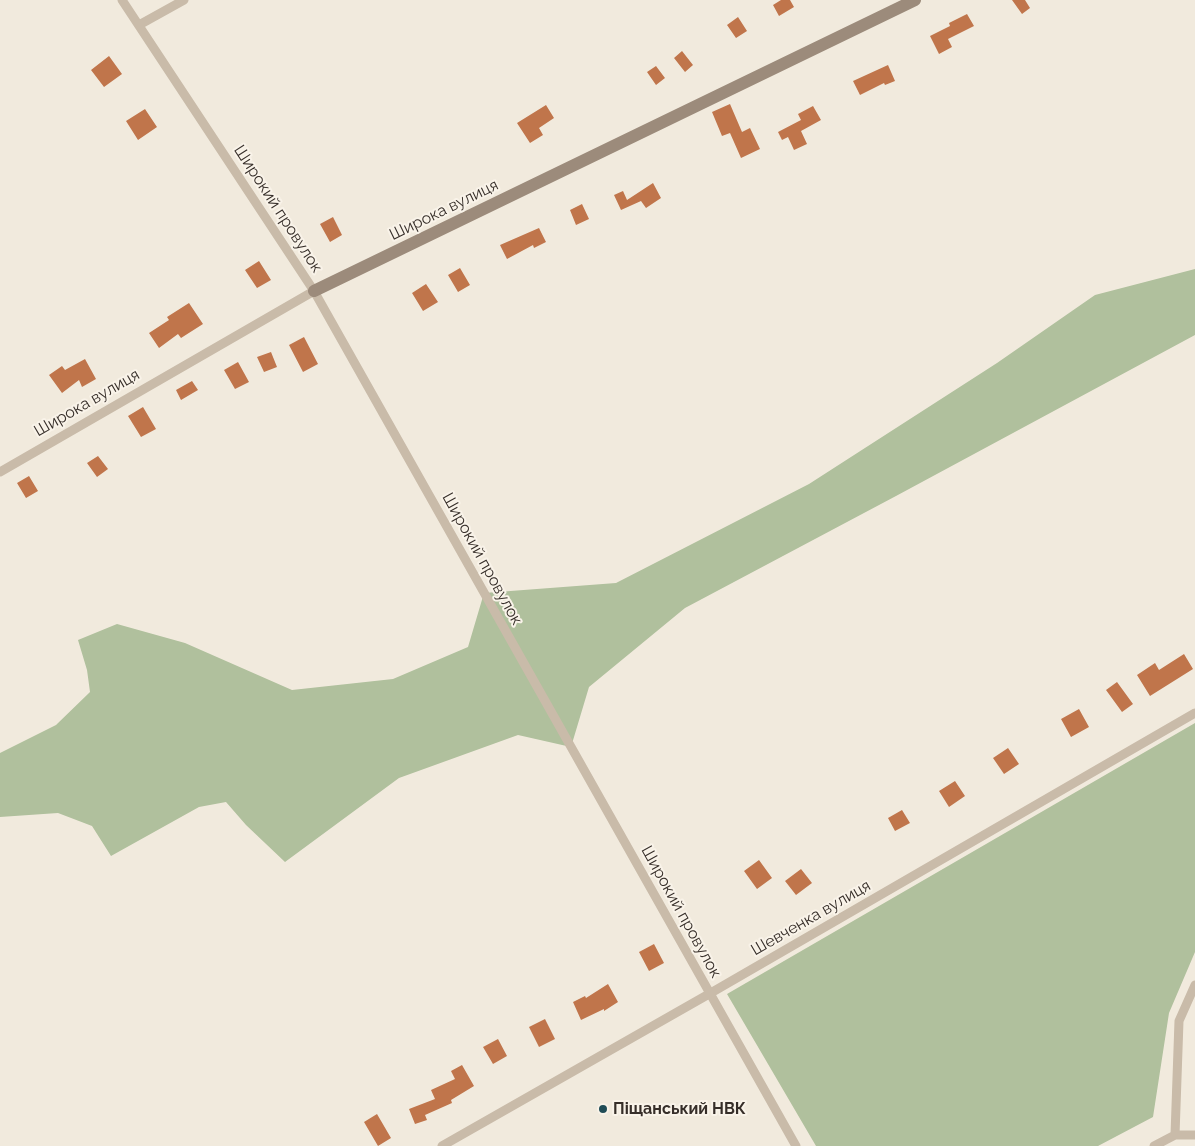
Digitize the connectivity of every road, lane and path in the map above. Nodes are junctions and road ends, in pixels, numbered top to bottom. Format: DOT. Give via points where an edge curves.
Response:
graph roads {
  1 [pos="122,0"];
  2 [pos="184,0"];
  3 [pos="915,0"];
  4 [pos="139,25"];
  5 [pos="314,291"];
  6 [pos="0,472"];
  7 [pos="1195,713"];
  8 [pos="1195,985"];
  9 [pos="709,994"];
  10 [pos="1175,1135"];
  11 [pos="1195,1135"];
  12 [pos="442,1146"];
  13 [pos="796,1146"];
  14 [pos="1154,1146"];
  1 -- 4 [label="street, Широкий провулок"];
  2 -- 4 [label="street"];
  3 -- 5 [label="street, Широка вулиця"];
  4 -- 5 [label="street, Широкий провулок"];
  5 -- 6 [label="street, Широка вулиця"];
  5 -- 9 [label="street, Широкий провулок"];
  7 -- 9 [label="street, Шевченка вулиця"];
  8 -- 10 [label="street" via="1179,1020"];
  9 -- 12 [label="street, Шевченка вулиця"];
  9 -- 13 [label="street, Широкий провулок"];
  10 -- 11 [label="street"];
  10 -- 14 [label="street"];
}
